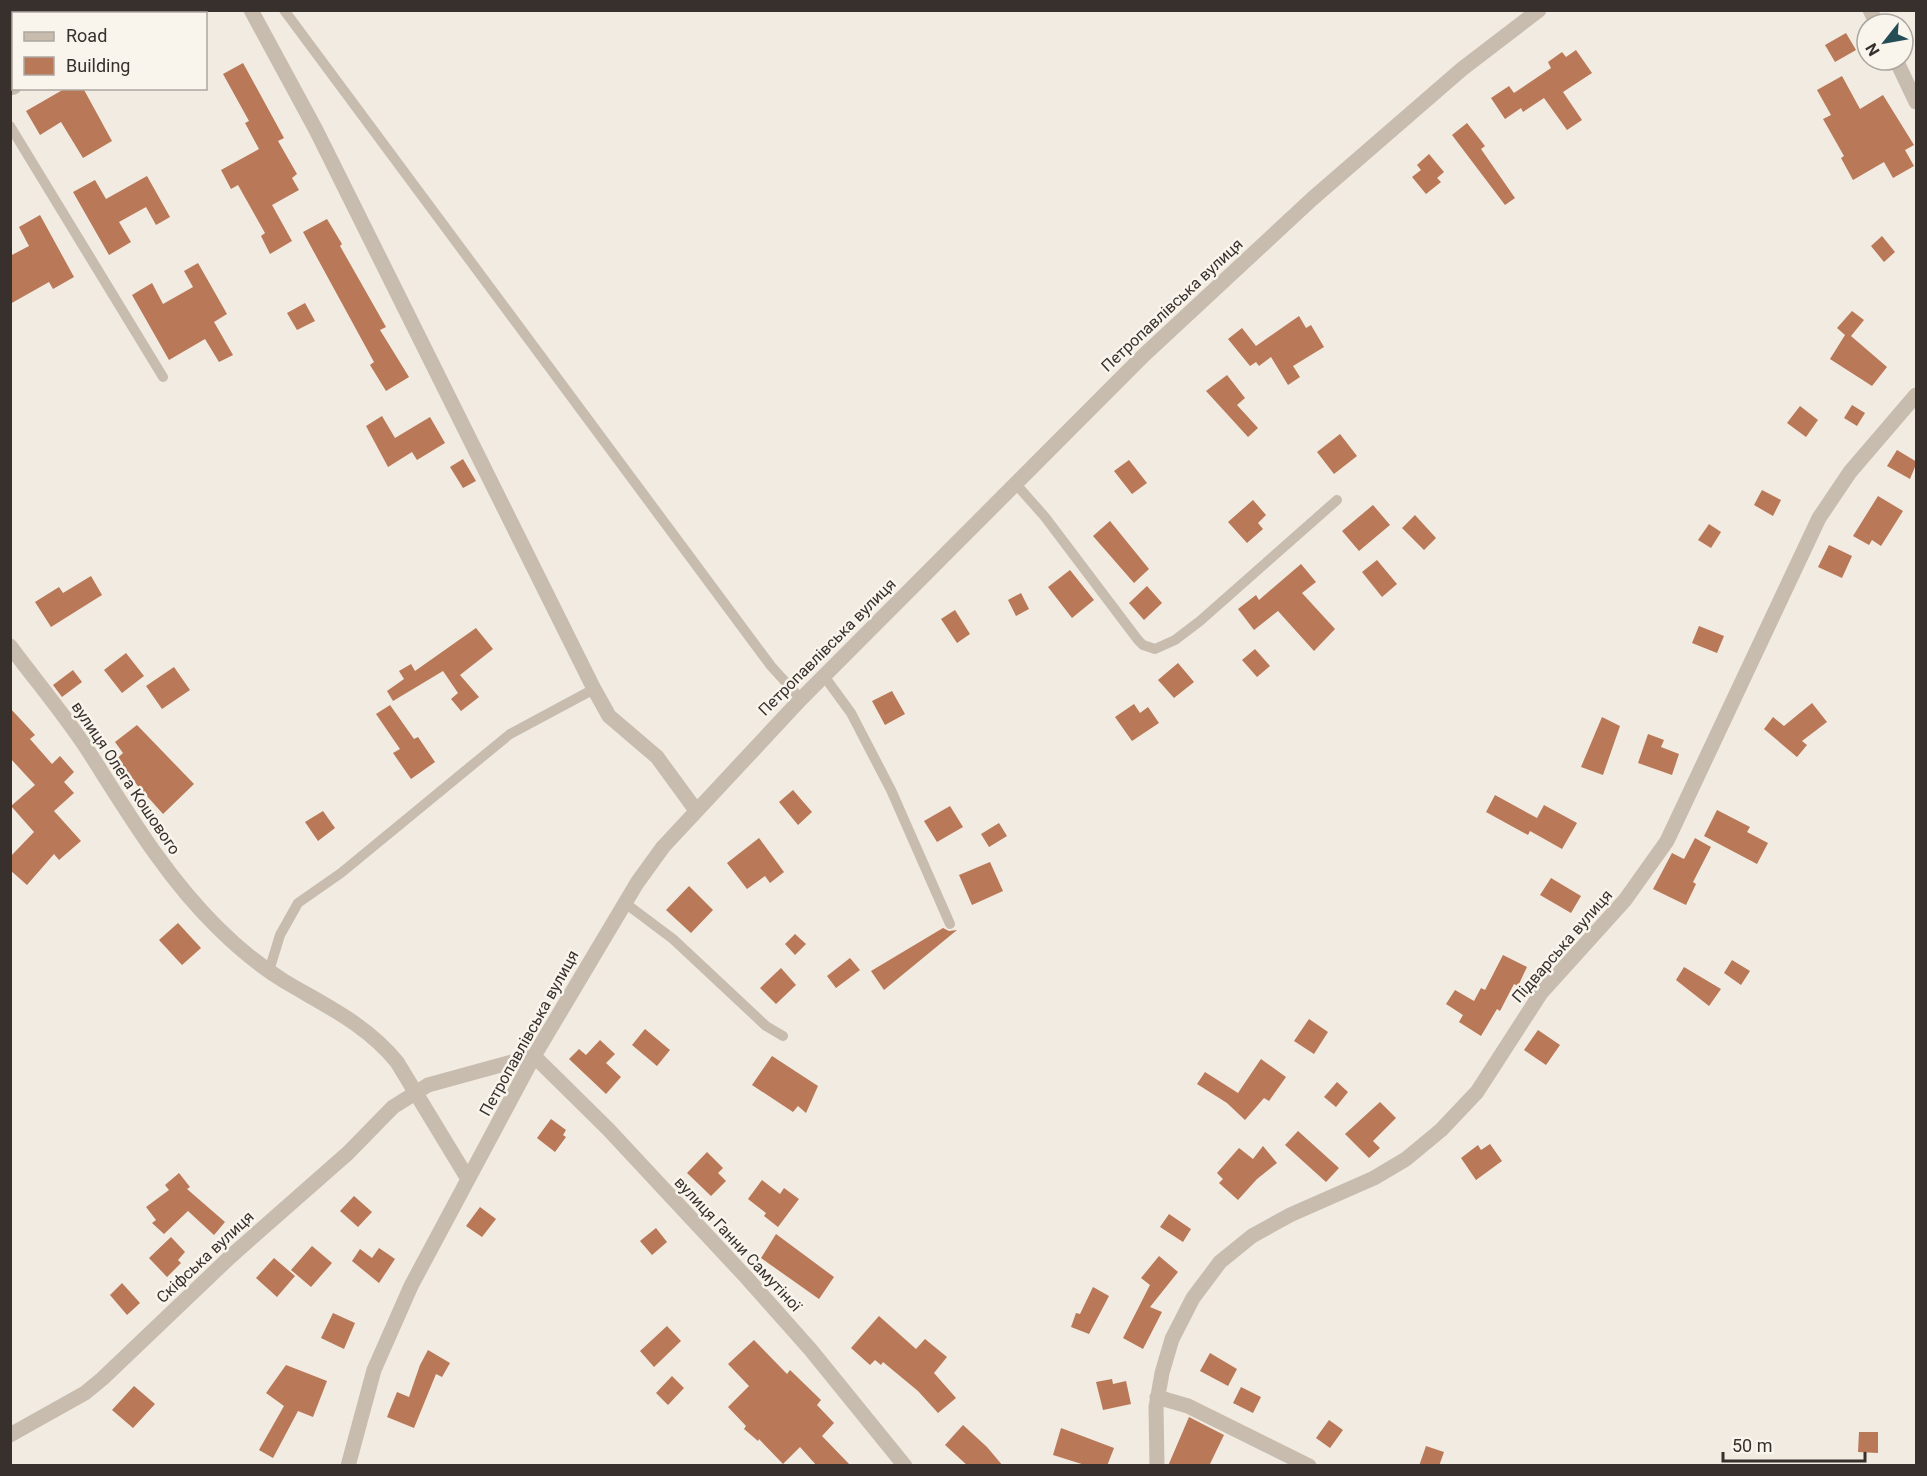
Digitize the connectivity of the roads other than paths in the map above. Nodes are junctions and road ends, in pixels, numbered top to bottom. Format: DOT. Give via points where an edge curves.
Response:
graph roads {
  1 [pos="251,10"];
  2 [pos="284,10"];
  3 [pos="1539,10"];
  4 [pos="1902,72"];
  5 [pos="1917,102"];
  6 [pos="10,126"];
  7 [pos="163,377"];
  8 [pos="1917,395"];
  9 [pos="1015,483"];
  10 [pos="1337,500"];
  11 [pos="10,646"];
  12 [pos="824,676"];
  13 [pos="594,689"];
  14 [pos="801,699"];
  15 [pos="695,810"];
  16 [pos="625,903"];
  17 [pos="951,924"];
  18 [pos="270,971"];
  19 [pos="783,1036"];
  20 [pos="534,1056"];
  21 [pos="416,1092"];
  22 [pos="468,1179"];
  23 [pos="1157,1397"];
  24 [pos="10,1435"];
  25 [pos="348,1466"];
  26 [pos="905,1466"];
  27 [pos="1157,1466"];
  28 [pos="1309,1466"];
  1 -- 13 [label="street" via="325,148"];
  2 -- 14 [label="lane" via="771,666"];
  3 -- 9 [label="street, Петропавлівська вулиця" via="1462,69 1312,199 1144,355"];
  4 -- 5 [label="street"];
  6 -- 7 [label="lane"];
  8 -- 23 [label="street, Підварська вулиця" via="1850,472 1819,519 1690,797 1667,842 1641,878 1541,993 1489,1076 1441,1130 1390,1169 1270,1225 1220,1262 1194,1298 1172,1339"];
  9 -- 10 [label="lane" via="1138,640 1155,649 1200,621"];
  9 -- 12 [label="street, Петропавлівська вулиця"];
  11 -- 18 [label="street, вулиця Олега Кошового" via="87,749 172,877 216,927"];
  12 -- 14 [label="street, Петропавлівська вулиця"];
  12 -- 17 [label="lane" via="851,713 891,790"];
  13 -- 15 [label="street" via="609,716 657,757"];
  13 -- 18 [label="lane" via="510,734 341,873 305,897 285,922"];
  14 -- 15 [label="street, Петропавлівська вулиця"];
  15 -- 16 [label="street, Петропавлівська вулиця" via="650,863"];
  16 -- 19 [label="lane" via="673,939 766,1026"];
  16 -- 20 [label="street, Петропавлівська вулиця"];
  18 -- 21 [label="street, вулиця Олега Кошового" via="369,1033 397,1062"];
  20 -- 21 [label="street, Скіфська вулиця" via="434,1083"];
  20 -- 22 [label="street, Петропавлівська вулиця"];
  20 -- 26 [label="street, вулиця Ганни Самутіної" via="753,1285"];
  21 -- 22 [label="street, вулиця Олега Кошового"];
  21 -- 24 [label="street, Скіфська вулиця" via="376,1123 102,1379 85,1393"];
  22 -- 25 [label="street, Петропавлівська вулиця" via="388,1335 368,1390"];
  23 -- 27 [label="street, Підварська вулиця"];
  23 -- 28 [label="street" via="1188,1406"];
}
